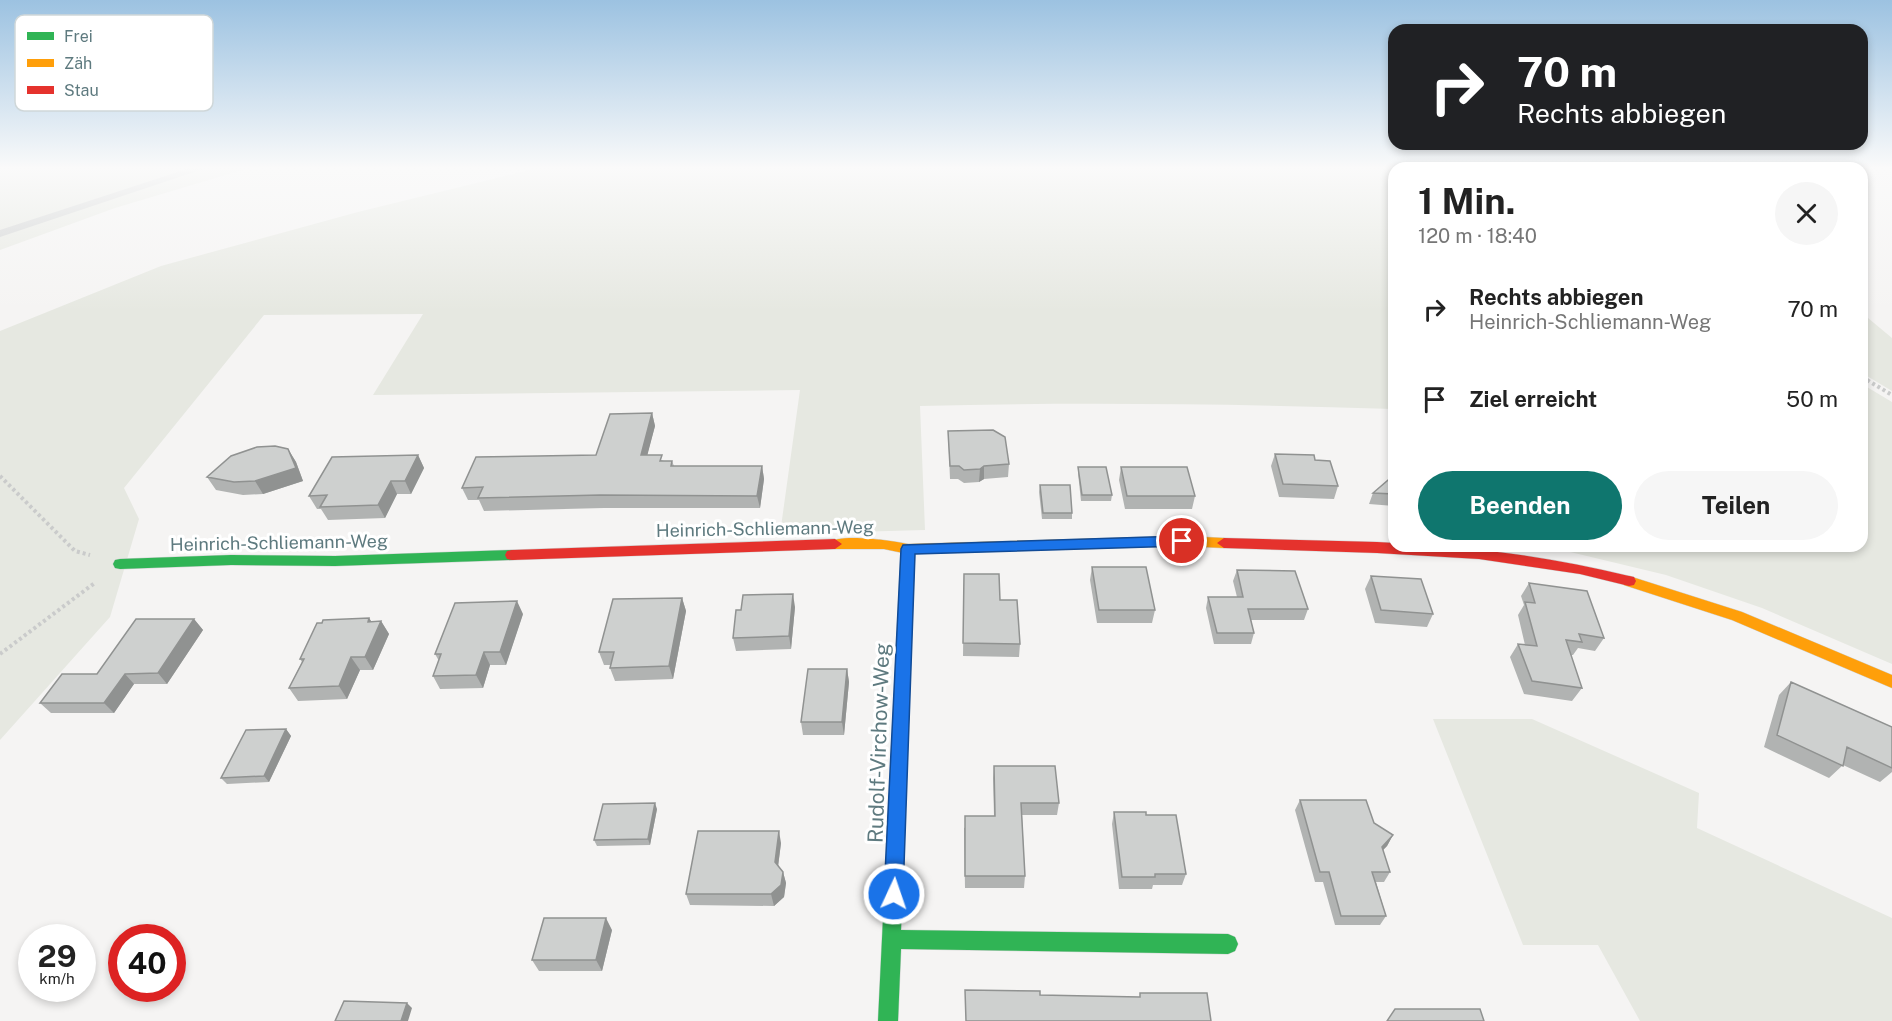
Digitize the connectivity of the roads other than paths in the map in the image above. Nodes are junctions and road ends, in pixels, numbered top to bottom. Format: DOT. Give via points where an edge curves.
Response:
graph roads {
  1 [pos="56,216"];
  2 [pos="0,234"];
  3 [pos="908,549"];
  4 [pos="1388,549"];
  5 [pos="1451,552"];
  6 [pos="120,564"];
  7 [pos="1892,682"];
  8 [pos="892,939"];
  9 [pos="1228,944"];
  10 [pos="888,1021"];
  1 -- 2 [label="lane"];
  3 -- 4 [label="street, Heinrich-Schliemann-Weg" via="1229,542"];
  3 -- 6 [label="street, Heinrich-Schliemann-Weg" via="858,543 335,561"];
  3 -- 8 [label="street, Rudolf-Virchow-Weg"];
  5 -- 7 [label="street, Heinrich-Schliemann-Weg" via="1529,560 1622,580 1715,609"];
  8 -- 9 [label="street"];
  8 -- 10 [label="street, Rudolf-Virchow-Weg"];
}
